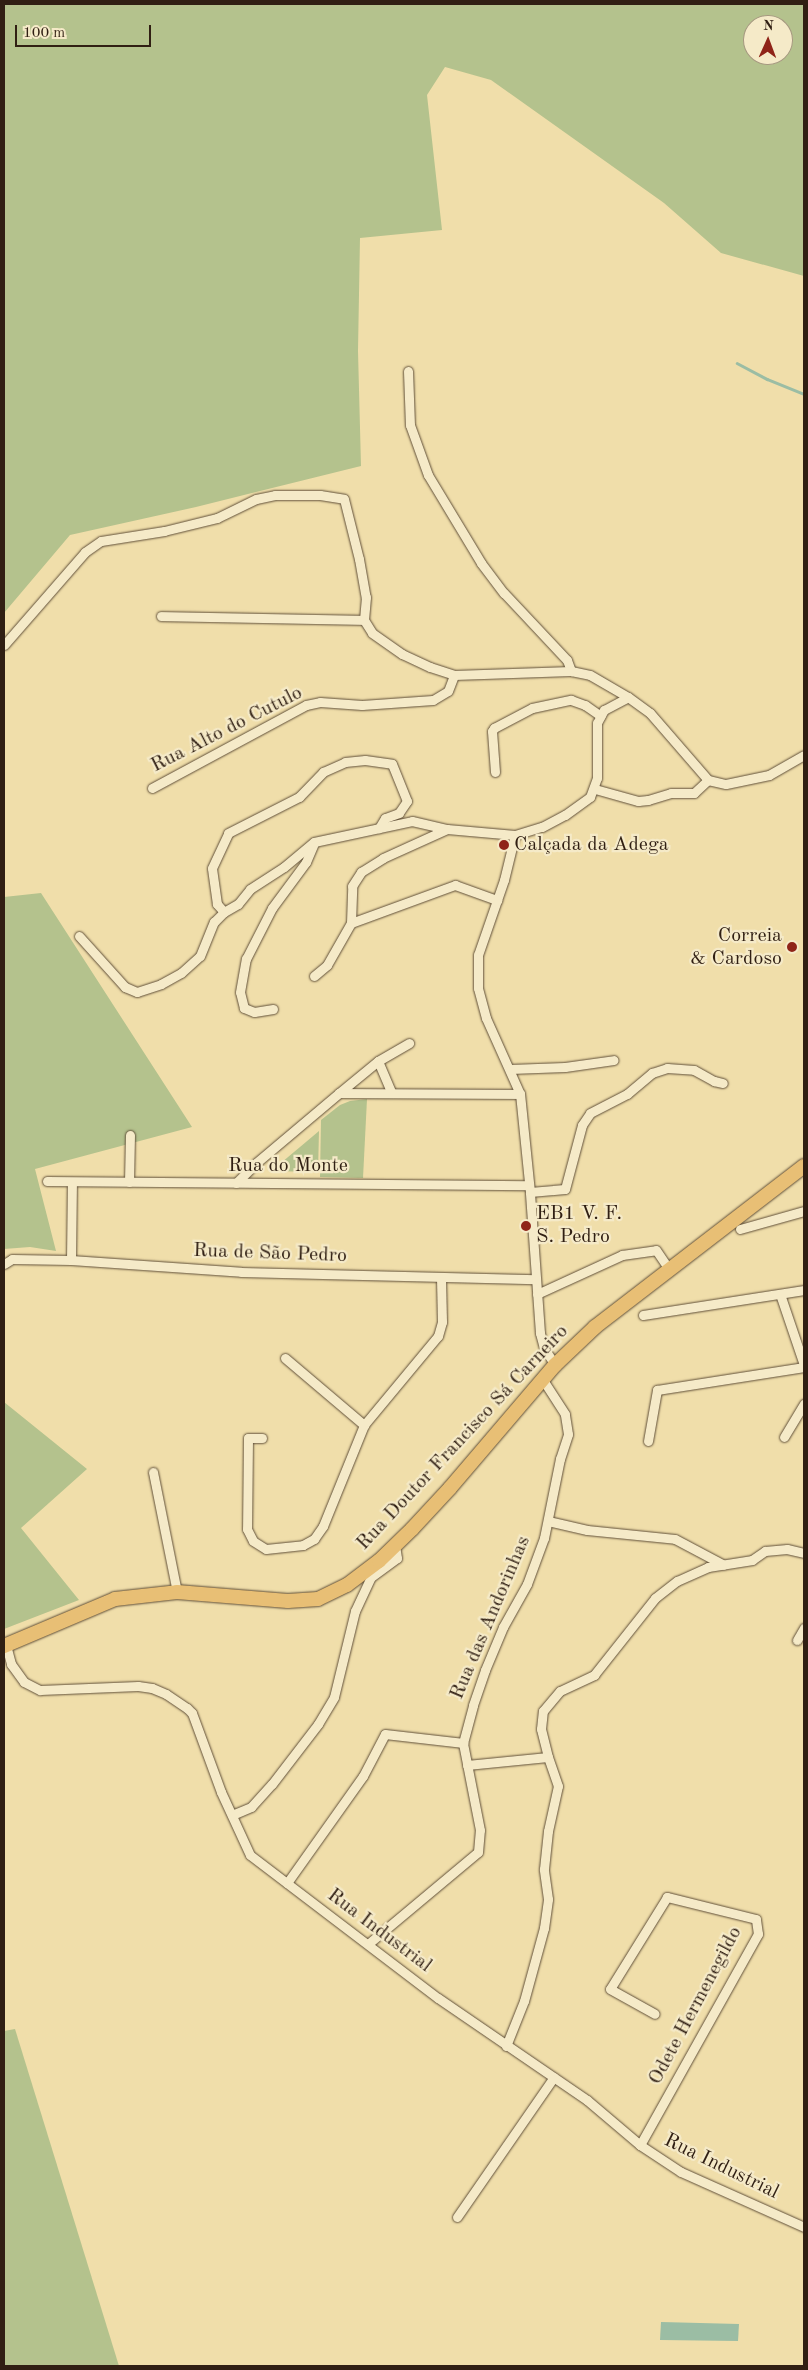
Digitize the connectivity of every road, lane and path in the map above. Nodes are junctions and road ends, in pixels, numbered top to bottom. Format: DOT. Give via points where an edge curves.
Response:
graph roads {
  1 [pos="408,371"];
  2 [pos="161,616"];
  3 [pos="364,620"];
  4 [pos="4,645"];
  5 [pos="571,671"];
  6 [pos="454,675"];
  7 [pos="628,697"];
  8 [pos="601,716"];
  9 [pos="804,755"];
  10 [pos="494,772"];
  11 [pos="708,780"];
  12 [pos="152,788"];
  13 [pos="595,789"];
  14 [pos="379,828"];
  15 [pos="447,829"];
  16 [pos="515,835"];
  17 [pos="314,842"];
  18 [pos="497,900"];
  19 [pos="224,912"];
  20 [pos="351,923"];
  21 [pos="79,936"];
  22 [pos="314,976"];
  23 [pos="273,1009"];
  24 [pos="409,1043"];
  25 [pos="614,1060"];
  26 [pos="378,1061"];
  27 [pos="510,1069"];
  28 [pos="722,1083"];
  29 [pos="391,1092"];
  30 [pos="339,1093"];
  31 [pos="520,1094"];
  32 [pos="130,1136"];
  33 [pos="801,1168"];
  34 [pos="47,1181"];
  35 [pos="72,1182"];
  36 [pos="129,1182"];
  37 [pos="236,1183"];
  38 [pos="529,1188"];
  39 [pos="804,1211"];
  40 [pos="740,1229"];
  41 [pos="72,1260"];
  42 [pos="4,1264"];
  43 [pos="669,1269"];
  44 [pos="440,1276"];
  45 [pos="536,1279"];
  46 [pos="804,1290"];
  47 [pos="537,1294"];
  48 [pos="780,1294"];
  49 [pos="643,1315"];
  50 [pos="285,1358"];
  51 [pos="555,1364"];
  52 [pos="804,1366"];
  53 [pos="543,1380"];
  54 [pos="804,1404"];
  55 [pos="364,1426"];
  56 [pos="784,1436"];
  57 [pos="262,1438"];
  58 [pos="648,1440"];
  59 [pos="153,1472"];
  60 [pos="548,1521"];
  61 [pos="395,1545"];
  62 [pos="804,1553"];
  63 [pos="724,1564"];
  64 [pos="177,1592"];
  65 [pos="804,1628"];
  66 [pos="797,1640"];
  67 [pos="5,1645"];
  68 [pos="463,1743"];
  69 [pos="548,1757"];
  70 [pos="467,1764"];
  71 [pos="232,1815"];
  72 [pos="287,1883"];
  73 [pos="368,1944"];
  74 [pos="655,2014"];
  75 [pos="506,2046"];
  76 [pos="554,2077"];
  77 [pos="640,2145"];
  78 [pos="458,2217"];
  79 [pos="804,2226"];
  1 -- 5 [label="street" via="410,425 428,475 481,563 504,593 567,660"];
  2 -- 3 [label="street"];
  3 -- 4 [label="street" via="364,587 344,499 320,495 275,495 256,499 217,518 102,541 85,552"];
  3 -- 6 [label="street" via="372,634 402,654"];
  5 -- 6 [label="street"];
  5 -- 7 [label="street" via="590,675"];
  6 -- 12 [label="street, Rua Alto do Cutulo" via="448,691 433,700 306,705"];
  7 -- 8 [label="street" via="604,710"];
  7 -- 11 [label="street" via="650,714"];
  8 -- 10 [label="street" via="571,700 532,708 492,731"];
  8 -- 13 [label="street" via="597,722"];
  9 -- 11 [label="street" via="769,775 726,784"];
  11 -- 13 [label="street" via="694,793 671,793 638,801"];
  13 -- 16 [label="street" via="590,797 565,815 542,827"];
  14 -- 15 [label="street" via="412,821"];
  14 -- 17 [label="street"];
  14 -- 19 [label="street" via="385,818 399,813 407,801 392,764 365,760 345,762 323,772 299,796 228,833 212,868 217,904"];
  15 -- 16 [label="street"];
  15 -- 20 [label="street" via="383,858 361,872 352,886"];
  16 -- 18 [label="street"];
  17 -- 19 [label="street"];
  17 -- 23 [label="street" via="306,862 272,908 246,958 240,992 244,1008 254,1012"];
  18 -- 20 [label="street" via="455,885"];
  18 -- 27 [label="street" via="478,956 478,988 486,1018"];
  19 -- 21 [label="street" via="214,922 200,956 181,973 137,992 125,987"];
  20 -- 22 [label="street" via="326,965"];
  24 -- 26 [label="street"];
  25 -- 27 [label="street" via="565,1067"];
  26 -- 29 [label="street"];
  26 -- 30 [label="street"];
  27 -- 31 [label="street"];
  28 -- 38 [label="street, Rua do Monte" via="694,1070 667,1068 652,1073 627,1094 590,1113 582,1125 565,1189"];
  29 -- 30 [label="street"];
  29 -- 31 [label="street"];
  30 -- 37 [label="street" via="256,1162"];
  31 -- 38 [label="street"];
  32 -- 36 [label="street"];
  33 -- 43 [label="main road, Rua Doutor Francisco Sá Carneiro"];
  34 -- 35 [label="street, Rua do Monte"];
  35 -- 36 [label="street, Rua do Monte"];
  35 -- 41 [label="street"];
  36 -- 37 [label="street, Rua do Monte"];
  37 -- 38 [label="street, Rua do Monte"];
  38 -- 45 [label="street"];
  39 -- 40 [label="street"];
  41 -- 42 [label="street, Rua de São Pedro" via="12,1259"];
  41 -- 44 [label="street, Rua de São Pedro" via="241,1272"];
  43 -- 47 [label="street" via="656,1250 622,1255"];
  43 -- 51 [label="main road, Rua Doutor Francisco Sá Carneiro" via="595,1327"];
  44 -- 45 [label="street, Rua de São Pedro"];
  44 -- 55 [label="street" via="442,1322 438,1336"];
  45 -- 47 [label="street"];
  46 -- 48 [label="street"];
  47 -- 51 [label="street" via="544,1348"];
  48 -- 49 [label="street"];
  48 -- 52 [label="street"];
  50 -- 55 [label="street"];
  51 -- 53 [label="main road, Rua Doutor Francisco Sá Carneiro"];
  52 -- 58 [label="street" via="657,1390"];
  53 -- 60 [label="street, Rua das Andorinhas" via="564,1414 568,1434"];
  53 -- 61 [label="main road, Rua Doutor Francisco Sá Carneiro" via="450,1488"];
  54 -- 56 [label="street"];
  55 -- 57 [label="street" via="323,1526 314,1539 303,1545 266,1548 253,1541 247,1529 248,1438"];
  59 -- 64 [label="street"];
  60 -- 63 [label="street" via="587,1530 674,1539"];
  60 -- 68 [label="street, Rua das Andorinhas" via="527,1584 503,1627 485,1670"];
  61 -- 64 [label="main road, Rua Doutor Francisco Sá Carneiro" via="347,1585 318,1599 288,1601"];
  61 -- 71 [label="street" via="397,1558 371,1578 355,1610 330,1704 272,1784 251,1807"];
  62 -- 63 [label="street" via="787,1549 765,1552 752,1560"];
  63 -- 69 [label="street" via="708,1567 677,1581 655,1598 594,1675 560,1691 542,1711 541,1729"];
  64 -- 67 [label="main road, Rua Doutor Francisco Sá Carneiro" via="115,1599"];
  65 -- 66 [label="street"];
  67 -- 71 [label="street, Rua Industrial" via="11,1664 24,1682 40,1690 145,1687 166,1694 187,1708 192,1713"];
  68 -- 70 [label="street, Rua das Andorinhas"];
  68 -- 72 [label="street" via="385,1734 363,1776"];
  69 -- 70 [label="street"];
  69 -- 75 [label="street" via="558,1786 544,1869 548,1899 544,1928 524,2001"];
  70 -- 73 [label="street, Rua das Andorinhas" via="480,1830 478,1852"];
  71 -- 72 [label="street, Rua Industrial" via="250,1855"];
  72 -- 73 [label="street, Rua Industrial"];
  73 -- 75 [label="street, Rua Industrial"];
  74 -- 77 [label="street, Odete Hermenegildo" via="610,1989 667,1897 756,1919 758,1934"];
  75 -- 76 [label="street, Rua Industrial"];
  76 -- 77 [label="street, Rua Industrial"];
  76 -- 78 [label="street"];
  77 -- 79 [label="street, Rua Industrial" via="681,2172"];
}
